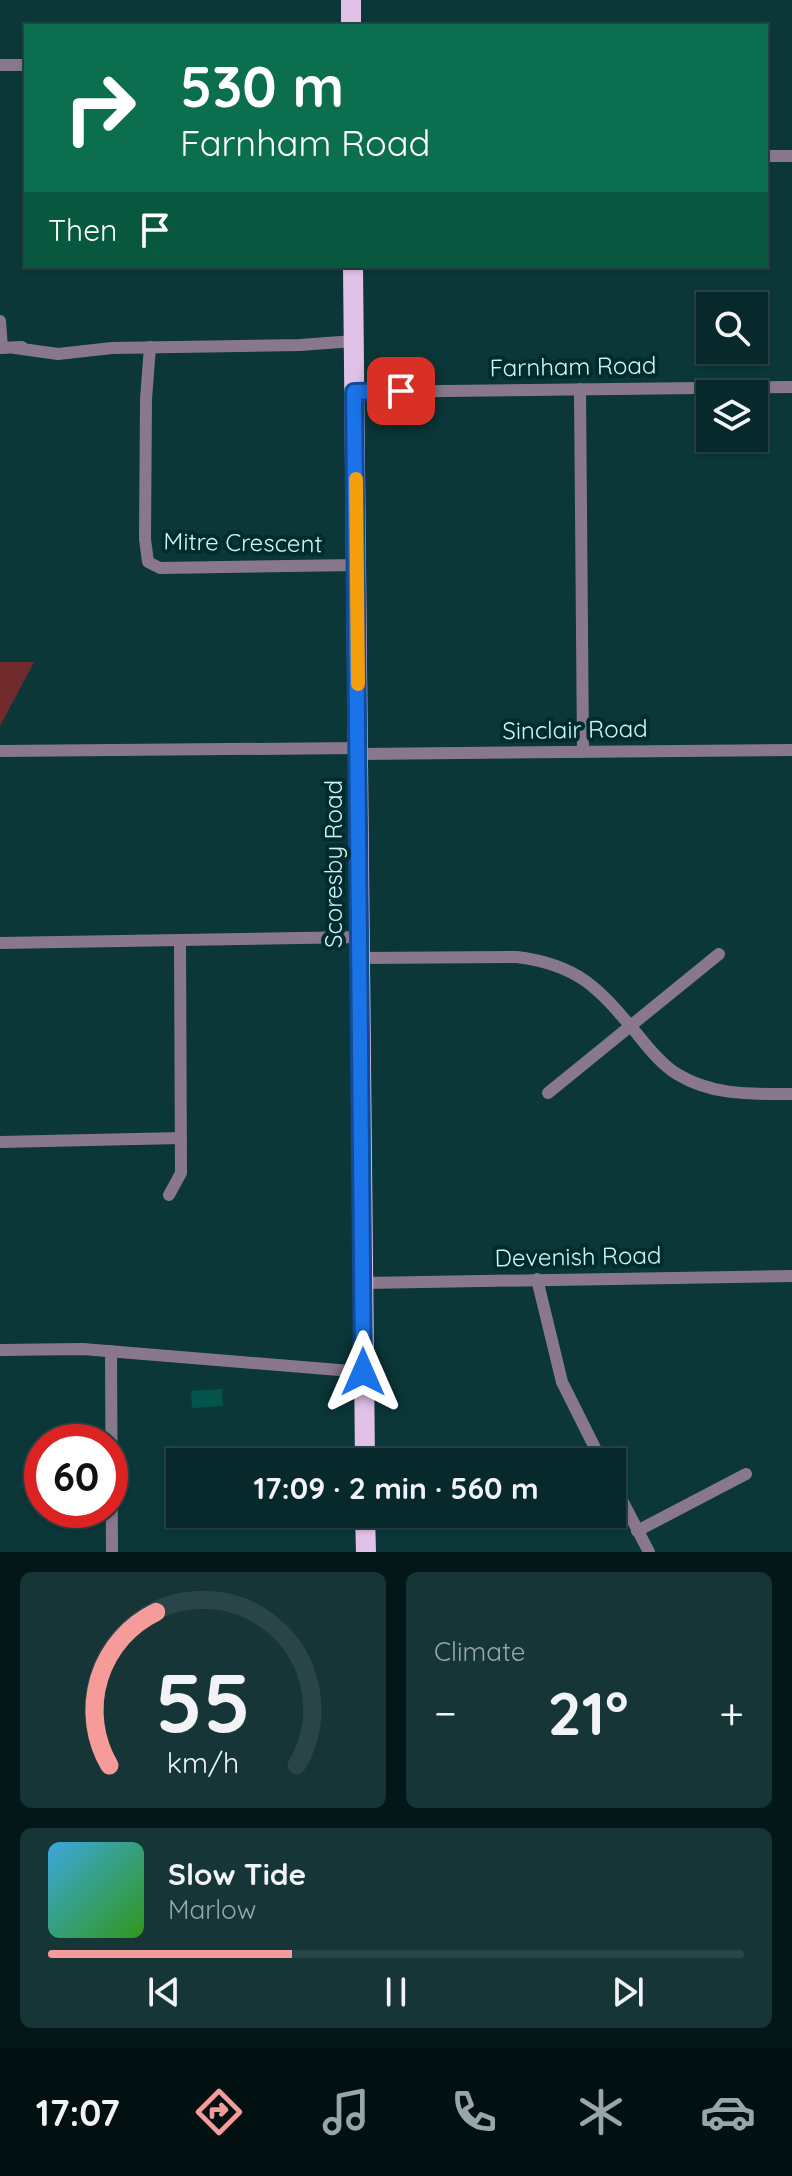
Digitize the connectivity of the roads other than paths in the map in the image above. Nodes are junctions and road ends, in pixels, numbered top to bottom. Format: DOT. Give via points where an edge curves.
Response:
graph roads {
  1 [pos="351,0"];
  2 [pos="351,24"];
  3 [pos="0,65"];
  4 [pos="24,65"];
  5 [pos="768,156"];
  6 [pos="792,156"];
  7 [pos="353,268"];
  8 [pos="0,321"];
  9 [pos="354,346"];
  10 [pos="146,347"];
  11 [pos="6,348"];
  12 [pos="792,387"];
  13 [pos="580,389"];
  14 [pos="354,392"];
  15 [pos="357,565"];
  16 [pos="792,750"];
  17 [pos="0,751"];
  18 [pos="359,751"];
  19 [pos="583,752"];
  20 [pos="180,941"];
  21 [pos="0,943"];
  22 [pos="360,948"];
  23 [pos="719,954"];
  24 [pos="629,1025"];
  25 [pos="548,1093"];
  26 [pos="792,1094"];
  27 [pos="181,1138"];
  28 [pos="0,1142"];
  29 [pos="169,1195"];
  30 [pos="792,1276"];
  31 [pos="537,1279"];
  32 [pos="364,1283"];
  33 [pos="0,1350"];
  34 [pos="111,1351"];
  35 [pos="363,1372"];
  36 [pos="365,1448"];
  37 [pos="595,1448"];
  38 [pos="746,1474"];
  39 [pos="626,1509"];
  40 [pos="365,1528"];
  41 [pos="637,1531"];
  42 [pos="112,1552"];
  43 [pos="366,1552"];
  44 [pos="649,1552"];
  1 -- 2 [label="main road"];
  3 -- 4 [label="street"];
  5 -- 6 [label="street"];
  7 -- 9 [label="main road, Scoresby Road"];
  8 -- 11 [label="street"];
  9 -- 10 [label="street"];
  9 -- 14 [label="main road, Scoresby Road"];
  10 -- 11 [label="street" via="58,354"];
  10 -- 15 [label="street, Mitre Crescent" via="148,562 160,568"];
  12 -- 13 [label="street, Farnham Road"];
  13 -- 14 [label="street, Farnham Road"];
  13 -- 19 [label="street"];
  14 -- 15 [label="main road, Scoresby Road"];
  15 -- 18 [label="main road, Scoresby Road"];
  16 -- 19 [label="street, Sinclair Road"];
  17 -- 18 [label="street, Sinclair Road"];
  18 -- 19 [label="street, Sinclair Road"];
  18 -- 22 [label="main road, Scoresby Road"];
  20 -- 21 [label="street"];
  20 -- 22 [label="street"];
  20 -- 27 [label="street"];
  22 -- 24 [label="street" via="542,961 588,982"];
  22 -- 32 [label="main road, Scoresby Road"];
  23 -- 24 [label="street"];
  24 -- 25 [label="street"];
  24 -- 26 [label="street" via="676,1074 699,1085 732,1093"];
  27 -- 28 [label="street"];
  27 -- 29 [label="street" via="181,1173"];
  30 -- 31 [label="street, Devenish Road"];
  31 -- 32 [label="street, Devenish Road"];
  31 -- 37 [label="street" via="562,1382"];
  32 -- 35 [label="main road, Scoresby Road"];
  33 -- 34 [label="street"];
  34 -- 35 [label="street"];
  34 -- 42 [label="street"];
  35 -- 36 [label="main road, Scoresby Road"];
  38 -- 41 [label="street"];
  39 -- 41 [label="street"];
  40 -- 43 [label="main road"];
  41 -- 44 [label="street"];
}
